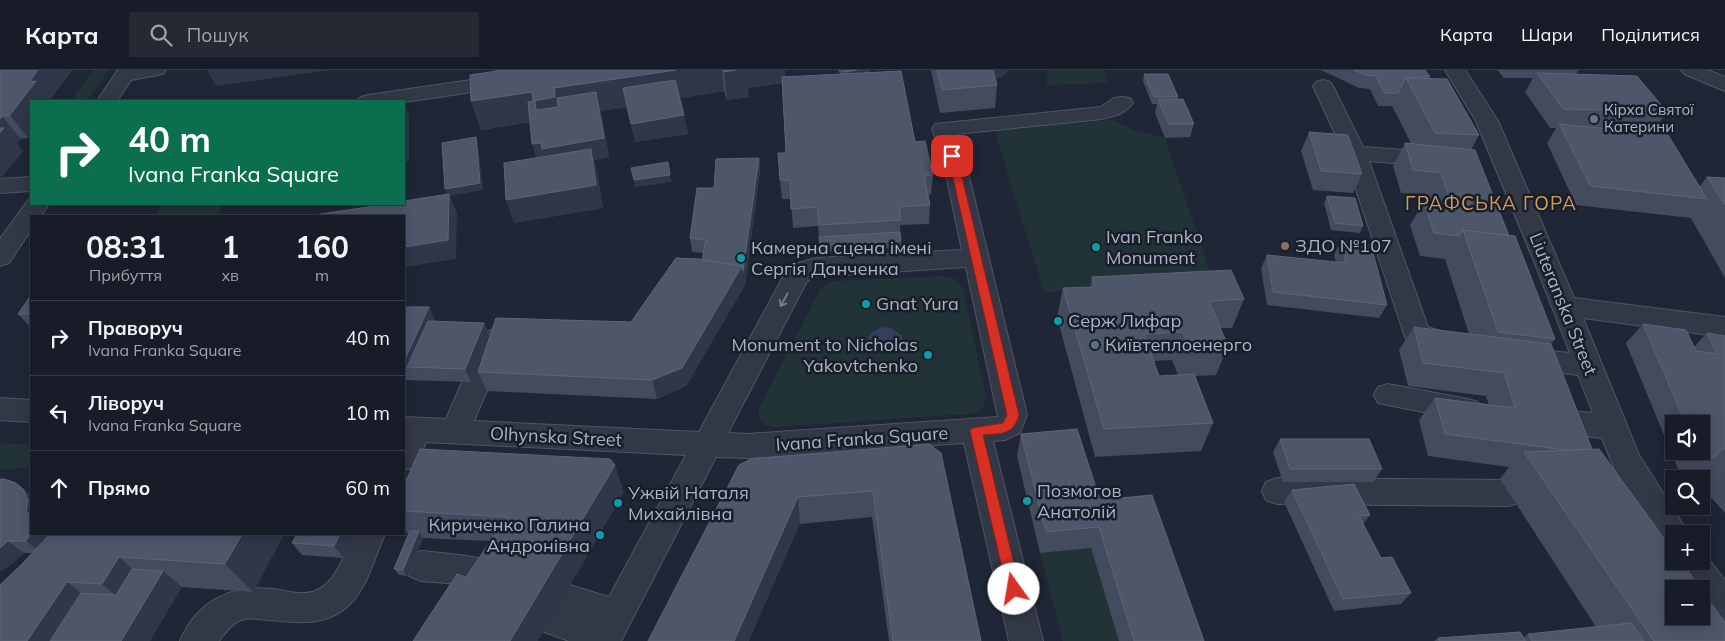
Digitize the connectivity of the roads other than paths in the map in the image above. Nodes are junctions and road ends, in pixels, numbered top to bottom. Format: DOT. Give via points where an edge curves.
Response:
graph roads {
  1 [pos="156,70"];
  2 [pos="442,70"];
  3 [pos="581,70"];
  4 [pos="1456,70"];
  5 [pos="1691,70"];
  6 [pos="127,72"];
  7 [pos="1725,85"];
  8 [pos="1324,86"];
  9 [pos="439,91"];
  10 [pos="108,100"];
  11 [pos="375,100"];
  12 [pos="1122,103"];
  13 [pos="1418,158"];
  14 [pos="1357,161"];
  15 [pos="1395,172"];
  16 [pos="30,184"];
  17 [pos="0,186"];
  18 [pos="31,213"];
  19 [pos="0,223"];
  20 [pos="0,257"];
  21 [pos="976,258"];
  22 [pos="1564,306"];
  23 [pos="501,325"];
  24 [pos="1725,327"];
  25 [pos="1468,350"];
  26 [pos="1530,359"];
  27 [pos="1588,366"];
  28 [pos="1388,395"];
  29 [pos="0,410"];
  30 [pos="30,411"];
  31 [pos="1492,414"];
  32 [pos="1552,421"];
  33 [pos="1612,427"];
  34 [pos="410,430"];
  35 [pos="976,431"];
  36 [pos="455,432"];
  37 [pos="707,445"];
  38 [pos="405,453"];
  39 [pos="1277,491"];
  40 [pos="1509,493"];
  41 [pos="1665,526"];
  42 [pos="369,535"];
  43 [pos="421,566"];
  44 [pos="1698,570"];
  45 [pos="451,598"];
  46 [pos="1725,607"];
  47 [pos="557,608"];
  48 [pos="608,631"];
  49 [pos="197,641"];
  50 [pos="1026,641"];
  1 -- 6 [label="street"];
  2 -- 9 [label="street"];
  3 -- 9 [label="street"];
  4 -- 22 [label="street, Liuteranska Street" via="1487,121 1498,172"];
  5 -- 7 [label="street"];
  6 -- 10 [label="street"];
  8 -- 14 [label="street"];
  9 -- 11 [label="street"];
  12 -- 21 [label="street" via="1102,113 943,129"];
  13 -- 14 [label="street"];
  14 -- 15 [label="street"];
  14 -- 25 [label="street" via="1417,334"];
  16 -- 17 [label="street"];
  18 -- 19 [label="street"];
  18 -- 20 [label="street"];
  21 -- 35 [label="street, Ivana Franka Square" via="1013,415 1010,425 1005,428"];
  21 -- 37 [label="street, one-way" via="804,270 796,277"];
  22 -- 24 [label="street"];
  22 -- 27 [label="street, Liuteranska Street"];
  23 -- 36 [label="street"];
  26 -- 27 [label="street"];
  27 -- 33 [label="street, Liuteranska Street"];
  28 -- 31 [label="street"];
  29 -- 30 [label="street"];
  32 -- 33 [label="street"];
  33 -- 41 [label="street, Liuteranska Street" via="1626,461 1623,482"];
  34 -- 36 [label="street, Olhynska Street"];
  34 -- 38 [label="street"];
  35 -- 37 [label="street, Ivana Franka Square" via="751,446"];
  35 -- 50 [label="street"];
  36 -- 37 [label="street, Olhynska Street"];
  37 -- 48 [label="street"];
  39 -- 40 [label="street"];
  42 -- 49 [label="street" via="341,592 324,604 305,608 239,605 222,613"];
  43 -- 45 [label="street" via="472,570 492,587"];
  44 -- 46 [label="street"];
  47 -- 48 [label="street"];
}
